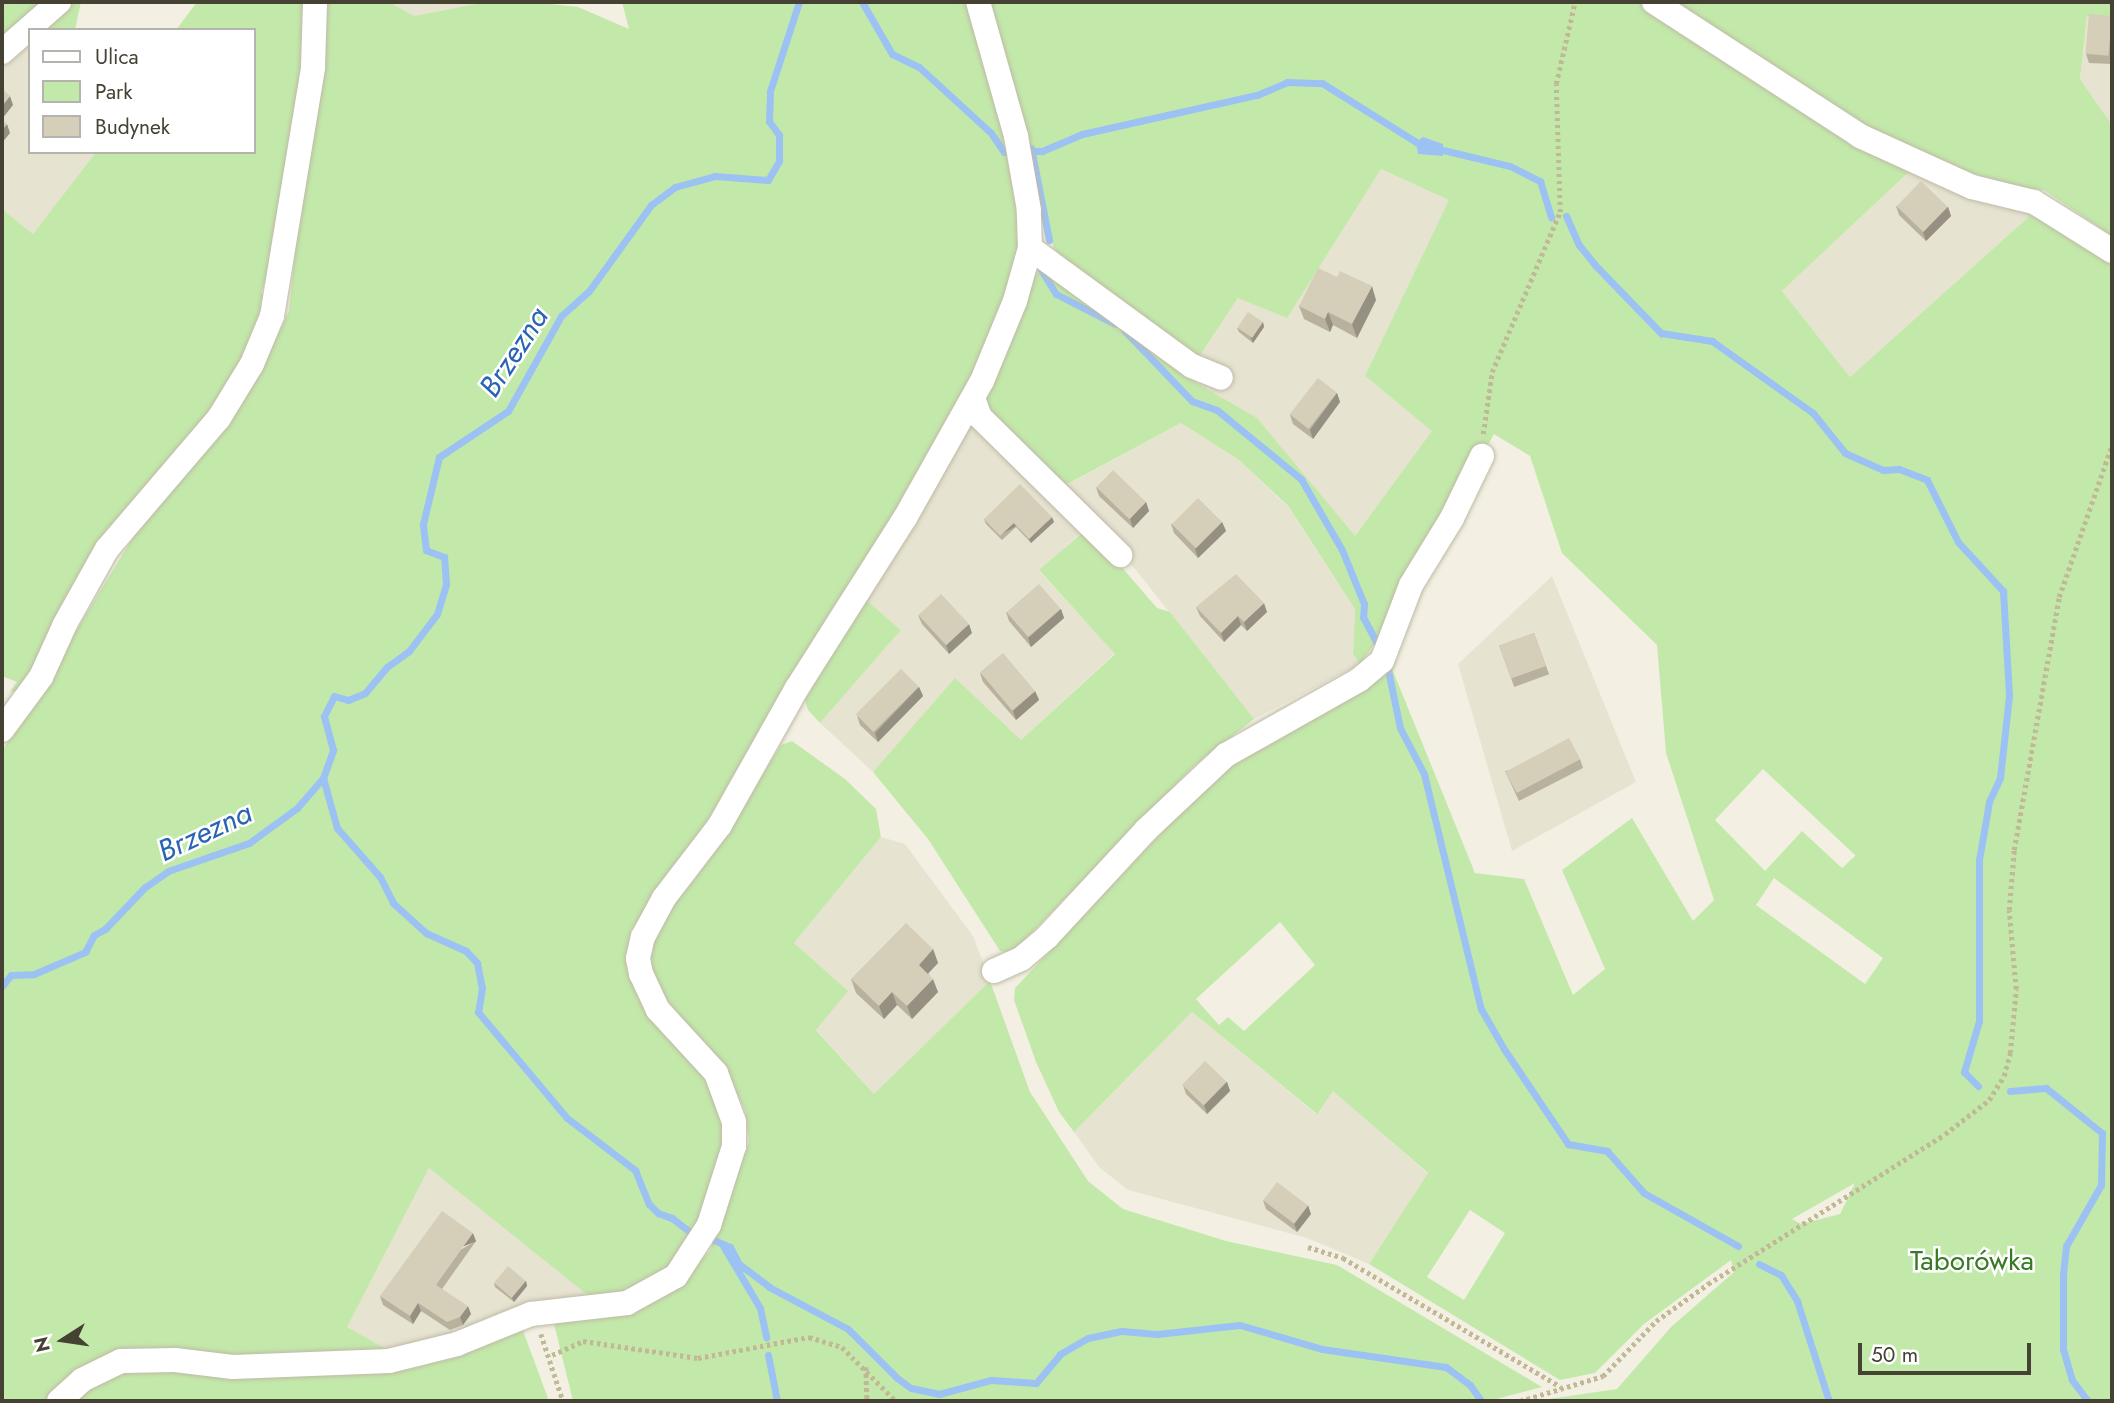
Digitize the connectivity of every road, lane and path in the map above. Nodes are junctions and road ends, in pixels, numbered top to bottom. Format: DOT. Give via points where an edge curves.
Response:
graph roads {
  1 [pos="58,2"];
  2 [pos="315,2"];
  3 [pos="978,2"];
  4 [pos="1575,2"];
  5 [pos="1654,2"];
  6 [pos="29,28"];
  7 [pos="28,29"];
  8 [pos="2,52"];
  9 [pos="1030,248"];
  10 [pos="2112,251"];
  11 [pos="1221,378"];
  12 [pos="972,398"];
  13 [pos="2112,445"];
  14 [pos="1482,456"];
  15 [pos="1120,555"];
  16 [pos="2,730"];
  17 [pos="995,971"];
  18 [pos="1308,1247"];
  19 [pos="531,1314"];
  20 [pos="552,1355"];
  21 [pos="866,1367"];
  22 [pos="1561,1387"];
  23 [pos="59,1401"];
  24 [pos="563,1401"];
  25 [pos="867,1401"];
  26 [pos="896,1401"];
  27 [pos="1520,1401"];
  1 -- 6 [label="street"];
  2 -- 16 [label="street" via="313,67 278,296 252,364 219,418 107,549 41,677"];
  3 -- 9 [label="street" via="1016,136 1029,210"];
  4 -- 14 [label="path" via="1556,84 1560,212 1492,372"];
  5 -- 10 [label="street" via="1860,136 1972,187 2034,202"];
  7 -- 8 [label="street"];
  9 -- 11 [label="street" via="1192,366"];
  9 -- 12 [label="street" via="1010,314"];
  12 -- 15 [label="street" via="980,416"];
  12 -- 19 [label="street" via="720,825 664,898 643,937 638,958 641,974 658,1010 716,1073 731,1108 734,1146 709,1225 676,1276 651,1293 627,1303"];
  13 -- 22 [label="path" via="2059,597 2014,850 2009,910 2016,989 2004,1076 1989,1100 1945,1134 1772,1240 1656,1321 1603,1376"];
  14 -- 17 [label="street" via="1452,518 1411,585 1382,661 1359,680 1226,755 1146,830 1047,937 1021,959"];
  18 -- 22 [label="path" via="1343,1258"];
  19 -- 20 [label="path"];
  19 -- 23 [label="street" via="457,1344 389,1361 233,1367 175,1360 121,1361 82,1380"];
  20 -- 21 [label="path" via="583,1341 698,1358 809,1337 842,1347"];
  20 -- 24 [label="path"];
  21 -- 25 [label="path"];
  21 -- 26 [label="path"];
  22 -- 27 [label="path"];
}
